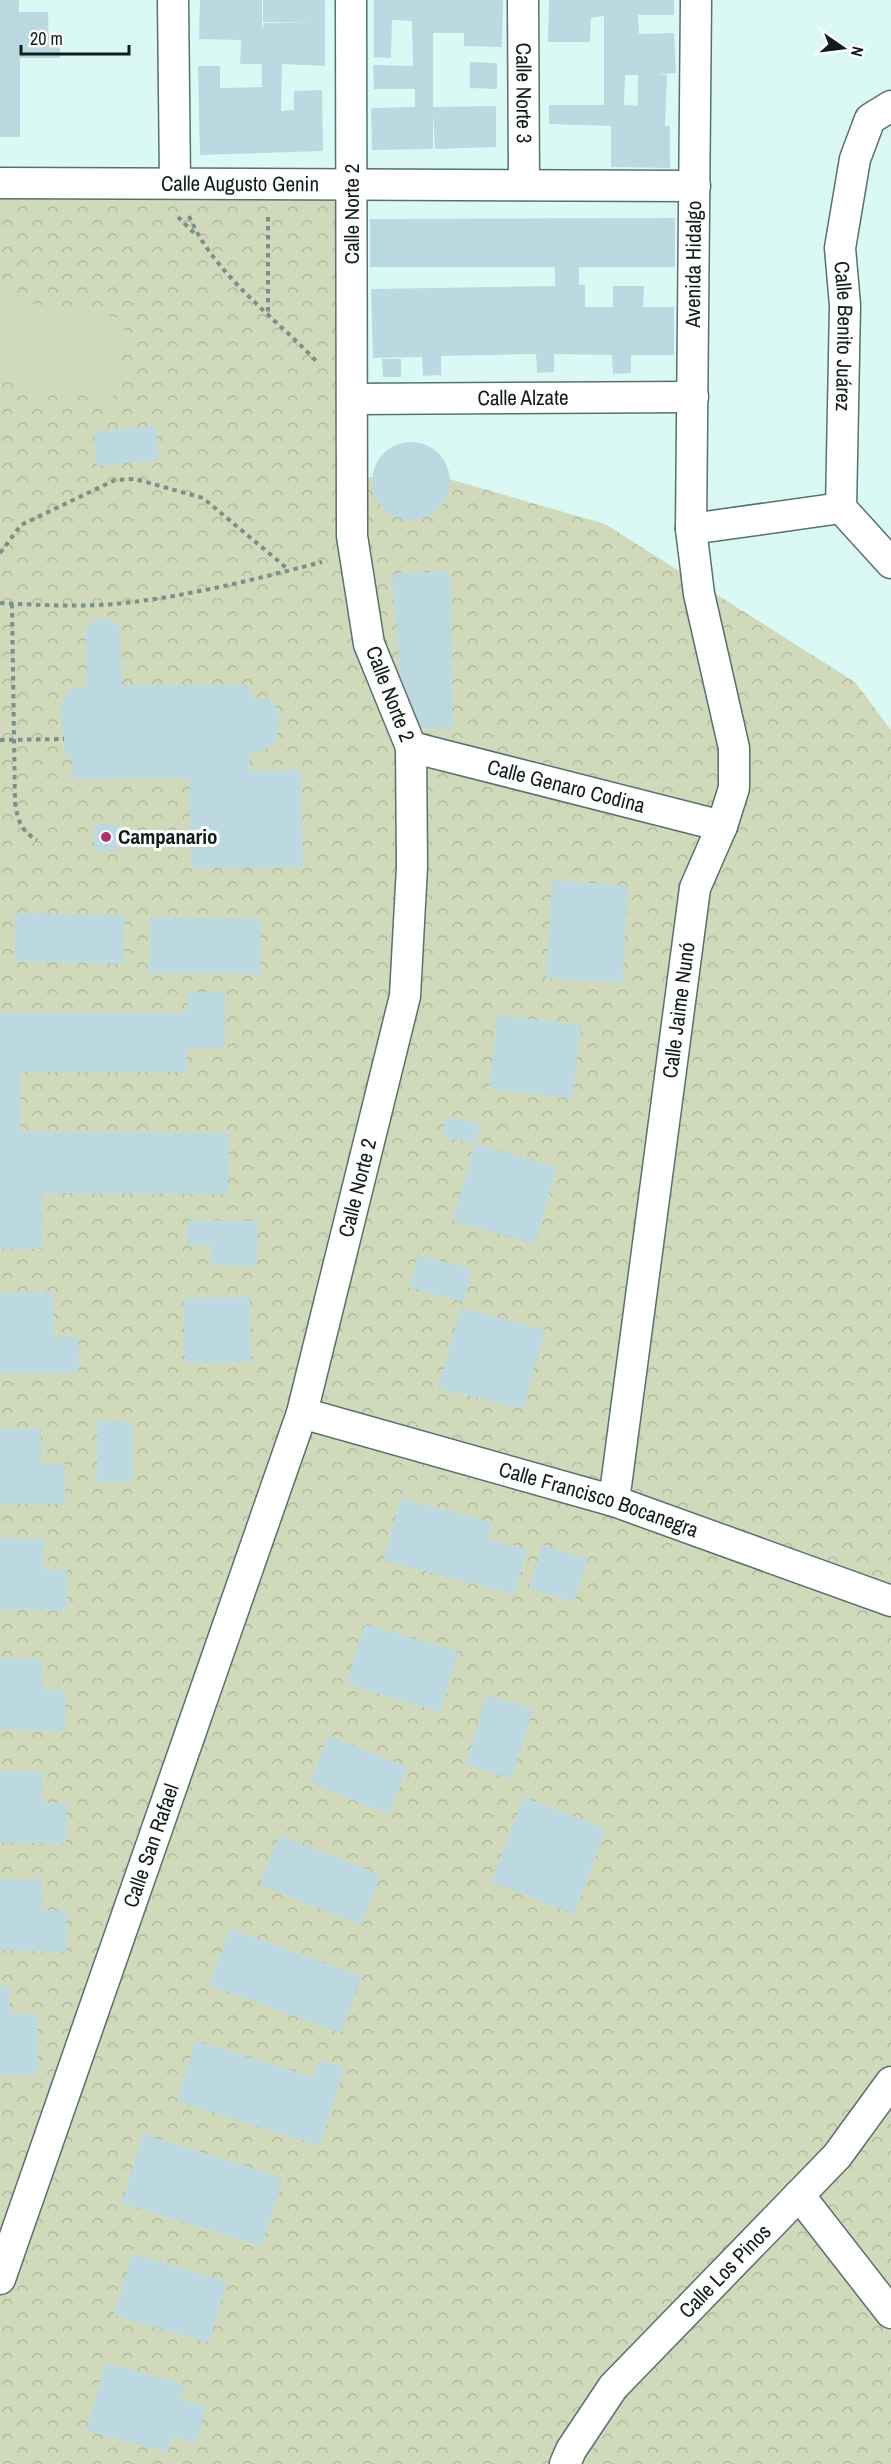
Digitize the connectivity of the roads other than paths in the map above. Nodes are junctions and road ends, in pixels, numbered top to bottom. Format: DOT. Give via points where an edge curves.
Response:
graph roads {
  1 [pos="173,0"];
  2 [pos="351,0"];
  3 [pos="523,0"];
  4 [pos="696,0"];
  5 [pos="891,106"];
  6 [pos="175,182"];
  7 [pos="0,183"];
  8 [pos="352,184"];
  9 [pos="524,185"];
  10 [pos="695,186"];
  11 [pos="693,397"];
  12 [pos="352,399"];
  13 [pos="841,508"];
  14 [pos="692,529"];
  15 [pos="891,563"];
  16 [pos="411,747"];
  17 [pos="722,826"];
  18 [pos="302,1413"];
  19 [pos="614,1501"];
  20 [pos="891,1601"];
  21 [pos="891,2082"];
  22 [pos="799,2195"];
  23 [pos="0,2279"];
  24 [pos="891,2313"];
  25 [pos="565,2464"];
  1 -- 6 [label="street"];
  2 -- 8 [label="street, Calle Norte 2"];
  3 -- 9 [label="street, Calle Norte 3"];
  4 -- 10 [label="street, Avenida Hidalgo"];
  5 -- 13 [label="street, Calle Benito Juárez" via="870,119 855,159 840,248 845,305"];
  6 -- 7 [label="street, Calle Augusto Genin"];
  6 -- 8 [label="street, Calle Augusto Genin"];
  8 -- 9 [label="street, Calle Augusto Genin"];
  8 -- 12 [label="street, Calle Norte 2"];
  9 -- 10 [label="street, Calle Augusto Genin"];
  10 -- 11 [label="street, Avenida Hidalgo"];
  11 -- 12 [label="street, Calle Alzate"];
  11 -- 14 [label="street, Avenida Hidalgo"];
  12 -- 16 [label="street, Calle Norte 2" via="354,553 369,644"];
  13 -- 14 [label="street"];
  13 -- 15 [label="street"];
  14 -- 17 [label="street, Calle Jaime Nunó" via="699,594 734,748 734,788"];
  16 -- 17 [label="street, Calle Genaro Codina"];
  16 -- 18 [label="street, Calle Norte 2" via="412,867 405,996"];
  17 -- 19 [label="street, Calle Jaime Nunó" via="695,888"];
  18 -- 19 [label="street, Calle Francisco Bocanegra"];
  18 -- 23 [label="street, Calle San Rafael"];
  19 -- 20 [label="street, Calle Francisco Bocanegra"];
  21 -- 22 [label="street, Calle Los Pinos" via="837,2156"];
  22 -- 24 [label="street"];
  22 -- 25 [label="street, Calle Los Pinos" via="613,2387"];
}
